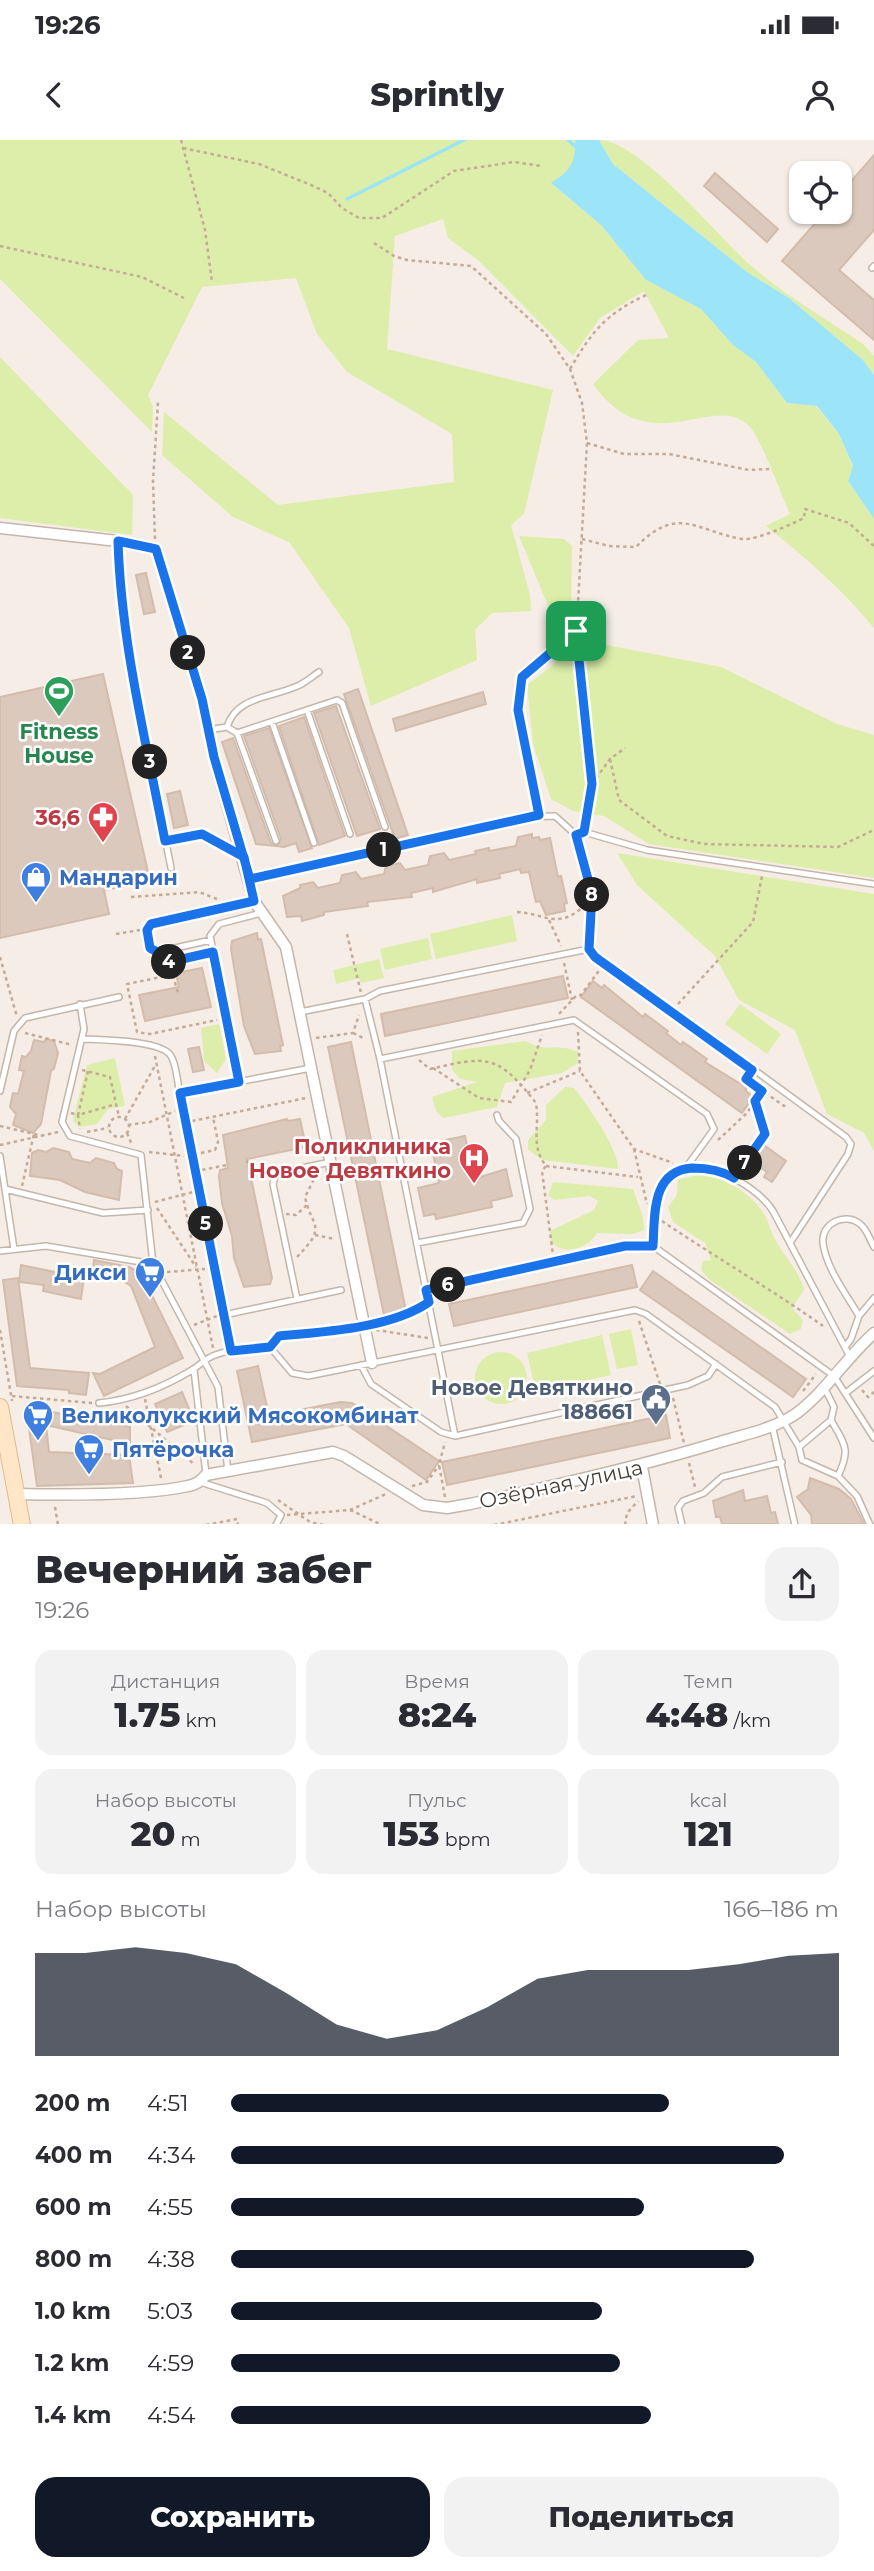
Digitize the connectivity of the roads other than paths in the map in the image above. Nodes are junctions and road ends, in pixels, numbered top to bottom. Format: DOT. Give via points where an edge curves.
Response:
graph roads {
  1 [pos="0,528"];
  2 [pos="118,541"];
  3 [pos="576,631"];
  4 [pos="319,672"];
  5 [pos="307,710"];
  6 [pos="272,722"];
  7 [pos="227,727"];
  8 [pos="208,730"];
  9 [pos="237,733"];
  10 [pos="539,815"];
  11 [pos="385,827"];
  12 [pos="350,834"];
  13 [pos="576,835"];
  14 [pos="276,841"];
  15 [pos="314,843"];
  16 [pos="171,868"];
  17 [pos="250,879"];
  18 [pos="874,884"];
  19 [pos="254,901"];
  20 [pos="261,913"];
  21 [pos="211,940"];
  22 [pos="589,949"];
  23 [pos="119,997"];
  24 [pos="365,999"];
  25 [pos="80,1004"];
  26 [pos="300,1012"];
  27 [pos="82,1039"];
  28 [pos="380,1059"];
  29 [pos="312,1068"];
  30 [pos="239,1082"];
  31 [pos="0,1091"];
  32 [pos="180,1093"];
  33 [pos="497,1115"];
  34 [pos="0,1156"];
  35 [pos="331,1162"];
  36 [pos="685,1169"];
  37 [pos="5,1189"];
  38 [pos="150,1206"];
  39 [pos="417,1243"];
  40 [pos="790,1243"];
  41 [pos="653,1246"];
  42 [pos="874,1247"];
  43 [pos="14,1249"];
  44 [pos="0,1251"];
  45 [pos="153,1264"];
  46 [pos="341,1290"];
  47 [pos="426,1290"];
  48 [pos="874,1298"];
  49 [pos="297,1299"];
  50 [pos="224,1315"];
  51 [pos="859,1316"];
  52 [pos="874,1333"];
  53 [pos="438,1348"];
  54 [pos="231,1351"];
  55 [pos="847,1351"];
  56 [pos="204,1361"];
  57 [pos="367,1364"];
  58 [pos="716,1364"];
  59 [pos="194,1370"];
  60 [pos="874,1371"];
  61 [pos="834,1376"];
  62 [pos="825,1389"];
  63 [pos="849,1395"];
  64 [pos="6,1401"];
  65 [pos="99,1403"];
  66 [pos="785,1420"];
  67 [pos="831,1420"];
  68 [pos="772,1425"];
  69 [pos="455,1436"];
  70 [pos="874,1438"];
  71 [pos="799,1447"];
  72 [pos="782,1462"];
  73 [pos="642,1466"];
  74 [pos="229,1471"];
  75 [pos="201,1475"];
  76 [pos="838,1476"];
  77 [pos="16,1494"];
  78 [pos="22,1524"];
  79 [pos="276,1524"];
  80 [pos="653,1524"];
  81 [pos="682,1524"];
  82 [pos="795,1524"];
  83 [pos="870,1524"];
  1 -- 2 [label="street"];
  2 -- 8 [label="street" via="156,549"];
  2 -- 16 [label="lane" via="125,632"];
  3 -- 10 [label="lane" via="522,677 518,710"];
  4 -- 7 [label="lane" via="298,687 243,704 231,713"];
  5 -- 6 [label="lane"];
  5 -- 11 [label="lane" via="337,700 342,703"];
  5 -- 12 [label="lane"];
  6 -- 9 [label="lane"];
  6 -- 15 [label="lane"];
  7 -- 8 [label="lane"];
  7 -- 9 [label="lane"];
  8 -- 17 [label="street"];
  9 -- 14 [label="lane"];
  10 -- 13 [label="lane" via="555,816"];
  10 -- 17 [label="lane"];
  13 -- 18 [label="lane" via="584,832 647,850"];
  13 -- 22 [label="lane" via="592,902"];
  17 -- 19 [label="street"];
  19 -- 20 [label="street"];
  19 -- 21 [label="lane" via="151,924 147,930 150,948 157,952"];
  20 -- 21 [label="lane" via="219,923"];
  20 -- 26 [label="street" via="286,947"];
  21 -- 30 [label="lane"];
  22 -- 24 [label="lane" via="380,992"];
  22 -- 40 [label="lane" via="851,1144"];
  23 -- 25 [label="lane"];
  24 -- 26 [label="lane"];
  24 -- 28 [label="lane"];
  25 -- 27 [label="lane" via="85,1018"];
  25 -- 31 [label="lane" via="32,1014 19,1023"];
  26 -- 29 [label="street"];
  27 -- 32 [label="lane" via="124,1041 166,1051"];
  27 -- 38 [label="lane" via="64,1111 64,1130 70,1136 141,1155"];
  28 -- 36 [label="lane" via="565,1020 579,1022 713,1122 709,1138"];
  28 -- 39 [label="lane"];
  29 -- 30 [label="lane"];
  29 -- 35 [label="street"];
  30 -- 32 [label="lane"];
  32 -- 50 [label="lane"];
  33 -- 39 [label="lane" via="516,1139 528,1218 523,1223"];
  34 -- 37 [label="lane"];
  35 -- 49 [label="lane" via="275,1177"];
  35 -- 57 [label="street" via="365,1326"];
  36 -- 40 [label="lane" via="718,1170 734,1178 768,1203"];
  36 -- 41 [label="lane" via="665,1179 659,1189"];
  37 -- 38 [label="lane" via="103,1213"];
  37 -- 43 [label="lane"];
  38 -- 45 [label="lane"];
  39 -- 47 [label="lane"];
  40 -- 55 [label="lane"];
  41 -- 47 [label="lane" via="625,1246"];
  41 -- 61 [label="lane"];
  42 -- 51 [label="lane" via="863,1225 851,1219 827,1227 822,1240"];
  43 -- 44 [label="lane"];
  43 -- 45 [label="lane" via="46,1246"];
  45 -- 56 [label="lane"];
  46 -- 49 [label="lane"];
  47 -- 53 [label="lane"];
  48 -- 51 [label="lane"];
  49 -- 50 [label="lane"];
  50 -- 54 [label="lane"];
  51 -- 55 [label="lane"];
  52 -- 55 [label="street, Озёрная улица"];
  53 -- 57 [label="lane"];
  53 -- 58 [label="lane" via="635,1310"];
  53 -- 69 [label="lane"];
  54 -- 56 [label="lane"];
  54 -- 57 [label="lane" via="270,1347 300,1376"];
  55 -- 61 [label="street, Озёрная улица"];
  56 -- 59 [label="lane"];
  56 -- 74 [label="lane" via="218,1387"];
  57 -- 69 [label="lane" via="371,1384 447,1436"];
  58 -- 66 [label="lane" via="775,1407"];
  58 -- 69 [label="lane" via="699,1382"];
  59 -- 65 [label="lane" via="121,1401"];
  59 -- 75 [label="lane"];
  60 -- 63 [label="lane"];
  61 -- 62 [label="street, Озёрная улица"];
  61 -- 63 [label="lane"];
  62 -- 66 [label="street, Озёрная улица"];
  62 -- 67 [label="lane" via="834,1407"];
  63 -- 70 [label="lane"];
  64 -- 77 [label="main road"];
  66 -- 68 [label="street, Озёрная улица"];
  66 -- 71 [label="lane"];
  67 -- 71 [label="lane"];
  67 -- 76 [label="lane" via="846,1447 847,1458"];
  68 -- 72 [label="lane"];
  68 -- 73 [label="street, Озёрная улица"];
  71 -- 76 [label="lane" via="805,1463"];
  72 -- 81 [label="lane" via="722,1477 698,1497 683,1501 678,1508"];
  72 -- 82 [label="lane"];
  73 -- 74 [label="street, Озёрная улица" via="447,1508 423,1505 333,1452"];
  73 -- 80 [label="street"];
  74 -- 75 [label="street, Озёрная улица"];
  75 -- 77 [label="street, Озёрная улица" via="163,1489"];
  75 -- 79 [label="lane" via="267,1503 281,1515"];
  76 -- 83 [label="lane" via="856,1496"];
  77 -- 78 [label="main road"];
}
